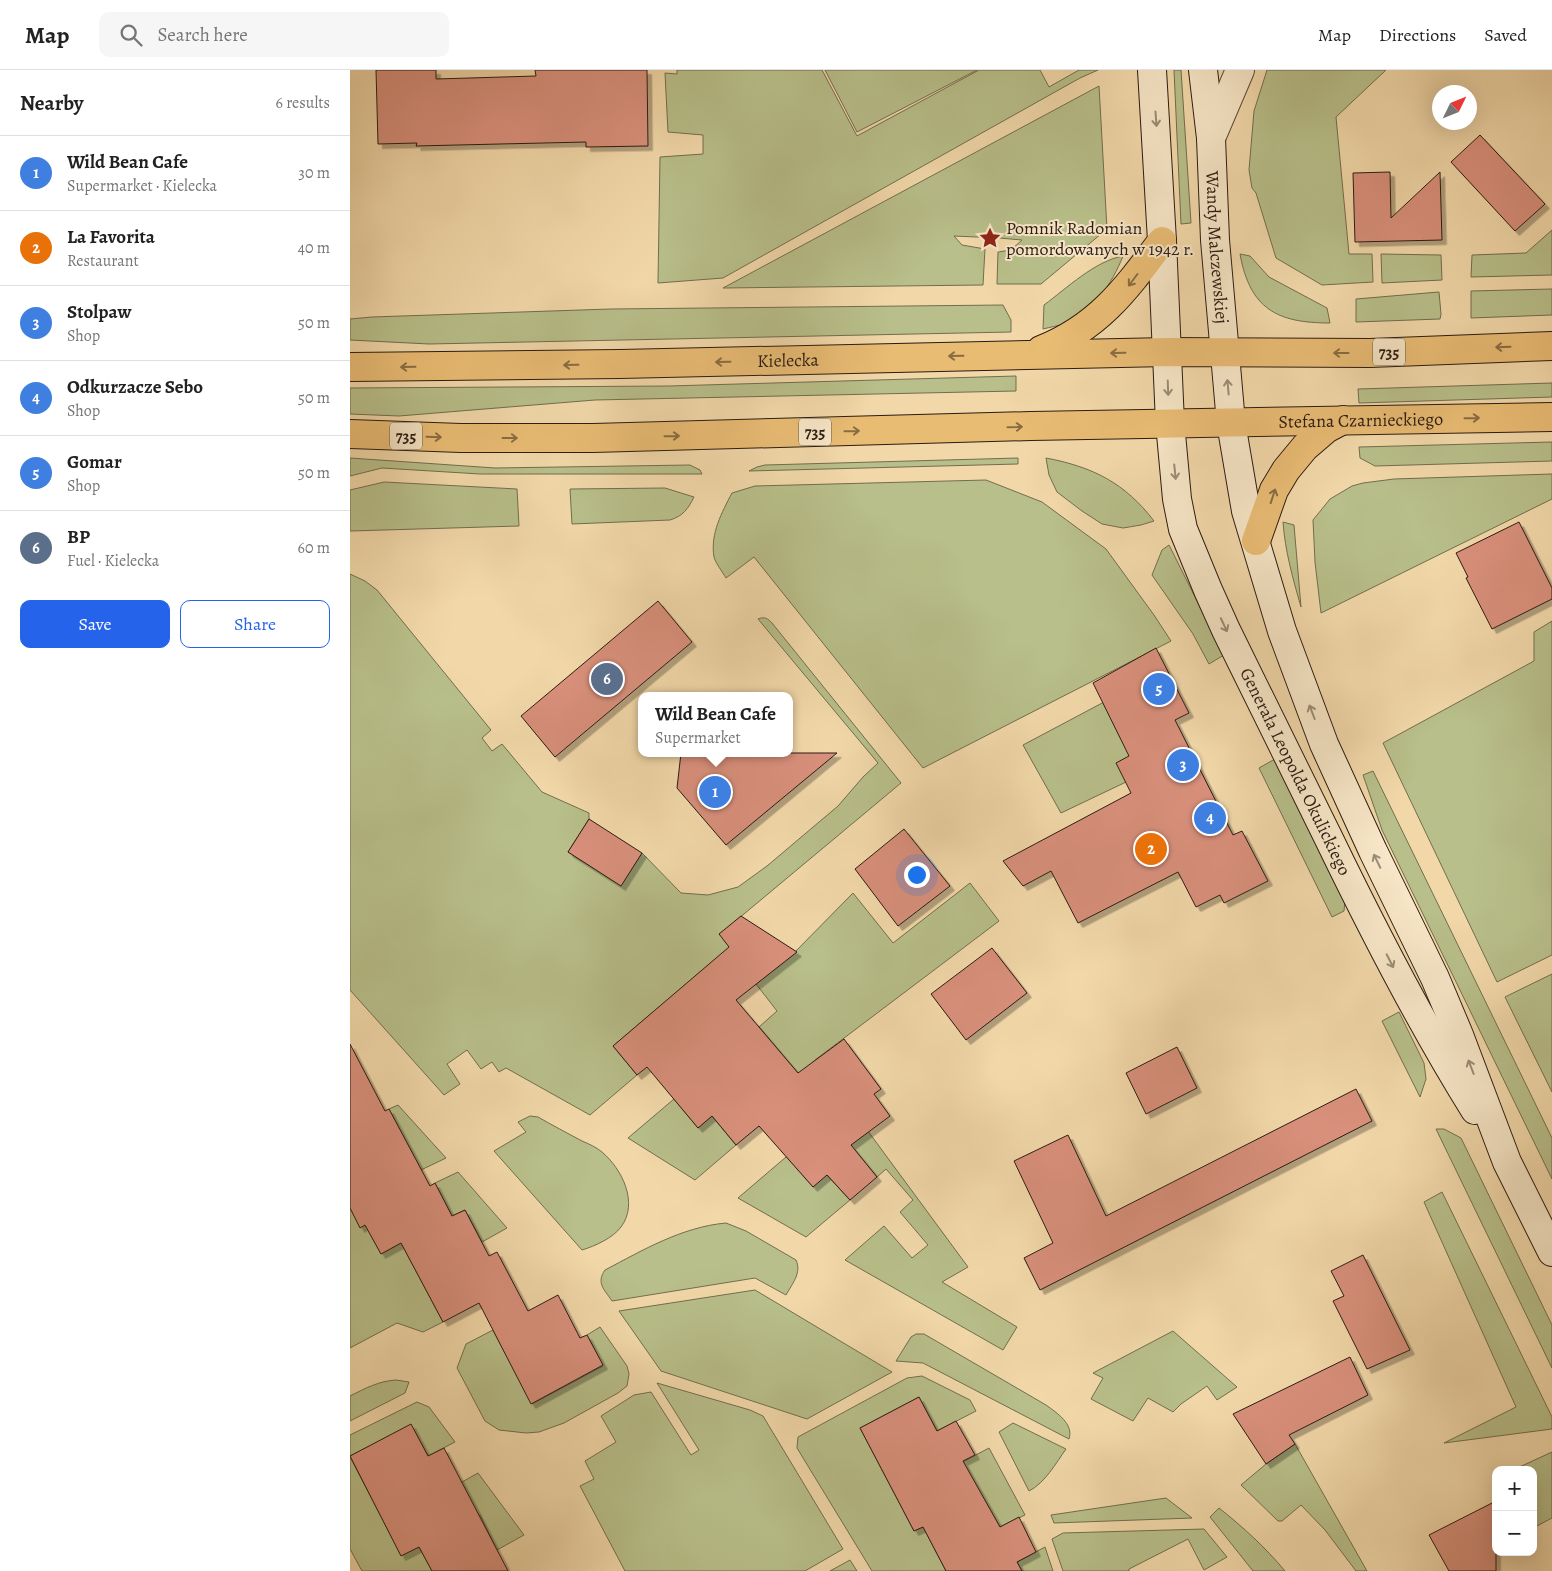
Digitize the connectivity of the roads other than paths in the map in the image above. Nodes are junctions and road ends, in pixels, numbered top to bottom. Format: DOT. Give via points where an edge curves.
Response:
graph roads {
  1 [pos="1152,70"];
  2 [pos="1204,70"];
  3 [pos="1240,70"];
  4 [pos="1211,138"];
  5 [pos="1162,241"];
  6 [pos="1552,346"];
  7 [pos="1225,351"];
  8 [pos="1167,352"];
  9 [pos="1028,354"];
  10 [pos="350,367"];
  11 [pos="1552,417"];
  12 [pos="1343,420"];
  13 [pos="1170,423"];
  14 [pos="1231,423"];
  15 [pos="350,434"];
  16 [pos="1256,541"];
  17 [pos="1507,1162"];
  18 [pos="1552,1252"];
  1 -- 5 [label="main road, one-way"];
  2 -- 4 [label="main road, Wandy Malczewskiej"];
  3 -- 4 [label="main road"];
  4 -- 7 [label="main road, Wandy Malczewskiej" via="1215,240"];
  5 -- 8 [label="main road"];
  5 -- 9 [label="main road, one-way" via="1126,290 1100,315 1078,332"];
  6 -- 7 [label="main road, 735, one-way" via="1370,353"];
  7 -- 8 [label="main road, Kielecka / 735"];
  14 -- 7 [label="main road, Wandy Malczewskiej, one-way"];
  8 -- 9 [label="main road, Kielecka / 735, one-way"];
  8 -- 13 [label="main road, Generała Leopolda Okulickiego, one-way"];
  9 -- 10 [label="main road, Kielecka / 735, one-way"];
  12 -- 11 [label="main road, Stefana Czarnieckiego / 735, one-way"];
  12 -- 14 [label="main road, Stefana Czarnieckiego / 735"];
  16 -- 12 [label="main road, one-way" via="1274,490 1286,470 1305,446"];
  13 -- 14 [label="main road, Stefana Czarnieckiego / 735"];
  15 -- 13 [label="main road, 735, one-way" via="593,438"];
  13 -- 17 [label="main road, Generała Leopolda Okulickiego, one-way" via="1183,529 1208,590 1409,999"];
  14 -- 16 [label="main road, Generała Leopolda Okulickiego" via="1246,511"];
  17 -- 16 [label="main road, Generała Leopolda Okulickiego, one-way" via="1435,978 1324,744 1282,631"];
  17 -- 18 [label="main road, Generała Leopolda Okulickiego"];
}
